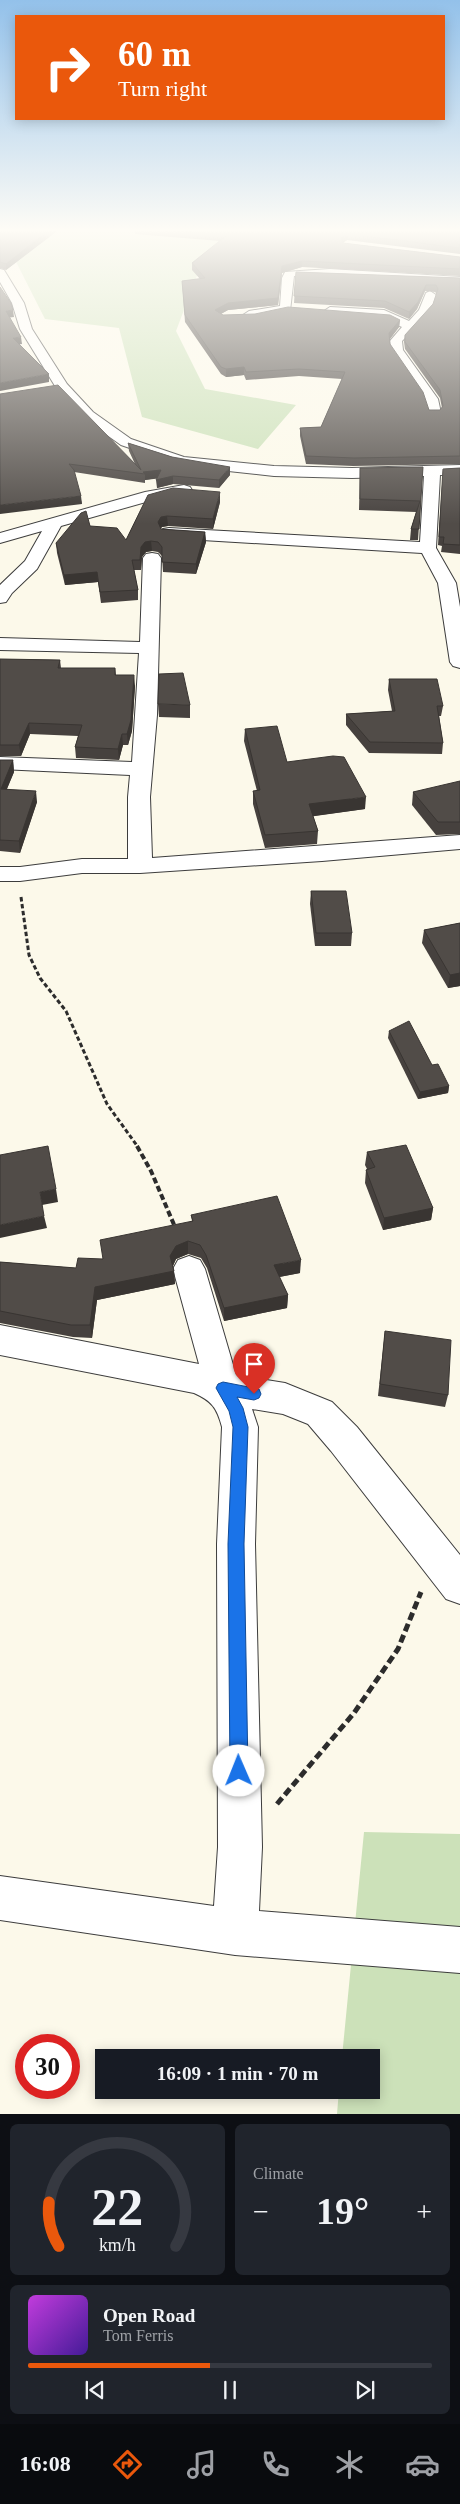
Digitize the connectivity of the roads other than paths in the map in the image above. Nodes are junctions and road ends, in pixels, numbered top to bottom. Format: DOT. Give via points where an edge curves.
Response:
graph roads {
  1 [pos="409,326"];
  2 [pos="25,327"];
  3 [pos="62,386"];
  4 [pos="44,389"];
  5 [pos="434,413"];
  6 [pos="460,470"];
  7 [pos="432,471"];
  8 [pos="201,493"];
  9 [pos="88,513"];
  10 [pos="10,519"];
  11 [pos="54,523"];
  12 [pos="168,533"];
  13 [pos="0,538"];
  14 [pos="428,548"];
  15 [pos="152,558"];
  16 [pos="0,598"];
  17 [pos="0,644"];
  18 [pos="150,648"];
  19 [pos="460,662"];
  20 [pos="0,764"];
  21 [pos="143,769"];
  22 [pos="460,842"];
  23 [pos="140,866"];
  24 [pos="10,874"];
  25 [pos="189,1269"];
  26 [pos="0,1340"];
  27 [pos="223,1388"];
  28 [pos="460,1585"];
  29 [pos="0,1898"];
  30 [pos="235,1932"];
  31 [pos="460,1950"];
  1 -- 5 [label="street" via="396,341 397,350 431,399"];
  2 -- 3 [label="street"];
  3 -- 4 [label="street"];
  3 -- 7 [label="street" via="88,416 126,442 182,461 304,473"];
  6 -- 7 [label="street"];
  7 -- 14 [label="street"];
  8 -- 9 [label="street" via="174,491"];
  9 -- 10 [label="street"];
  9 -- 11 [label="street"];
  11 -- 13 [label="street"];
  11 -- 16 [label="street" via="32,564 8,585"];
  12 -- 14 [label="street"];
  14 -- 19 [label="street" via="447,583"];
  15 -- 18 [label="street"];
  17 -- 18 [label="street"];
  18 -- 21 [label="street"];
  20 -- 21 [label="street"];
  21 -- 23 [label="street" via="138,824"];
  22 -- 23 [label="street"];
  23 -- 24 [label="street" via="82,866"];
  25 -- 27 [label="street"];
  26 -- 27 [label="street" via="195,1378"];
  27 -- 28 [label="street" via="285,1399 320,1413"];
  27 -- 30 [label="street" via="236,1408 240,1427 236,1544 240,1847"];
  29 -- 30 [label="street"];
  30 -- 31 [label="street"];
}
